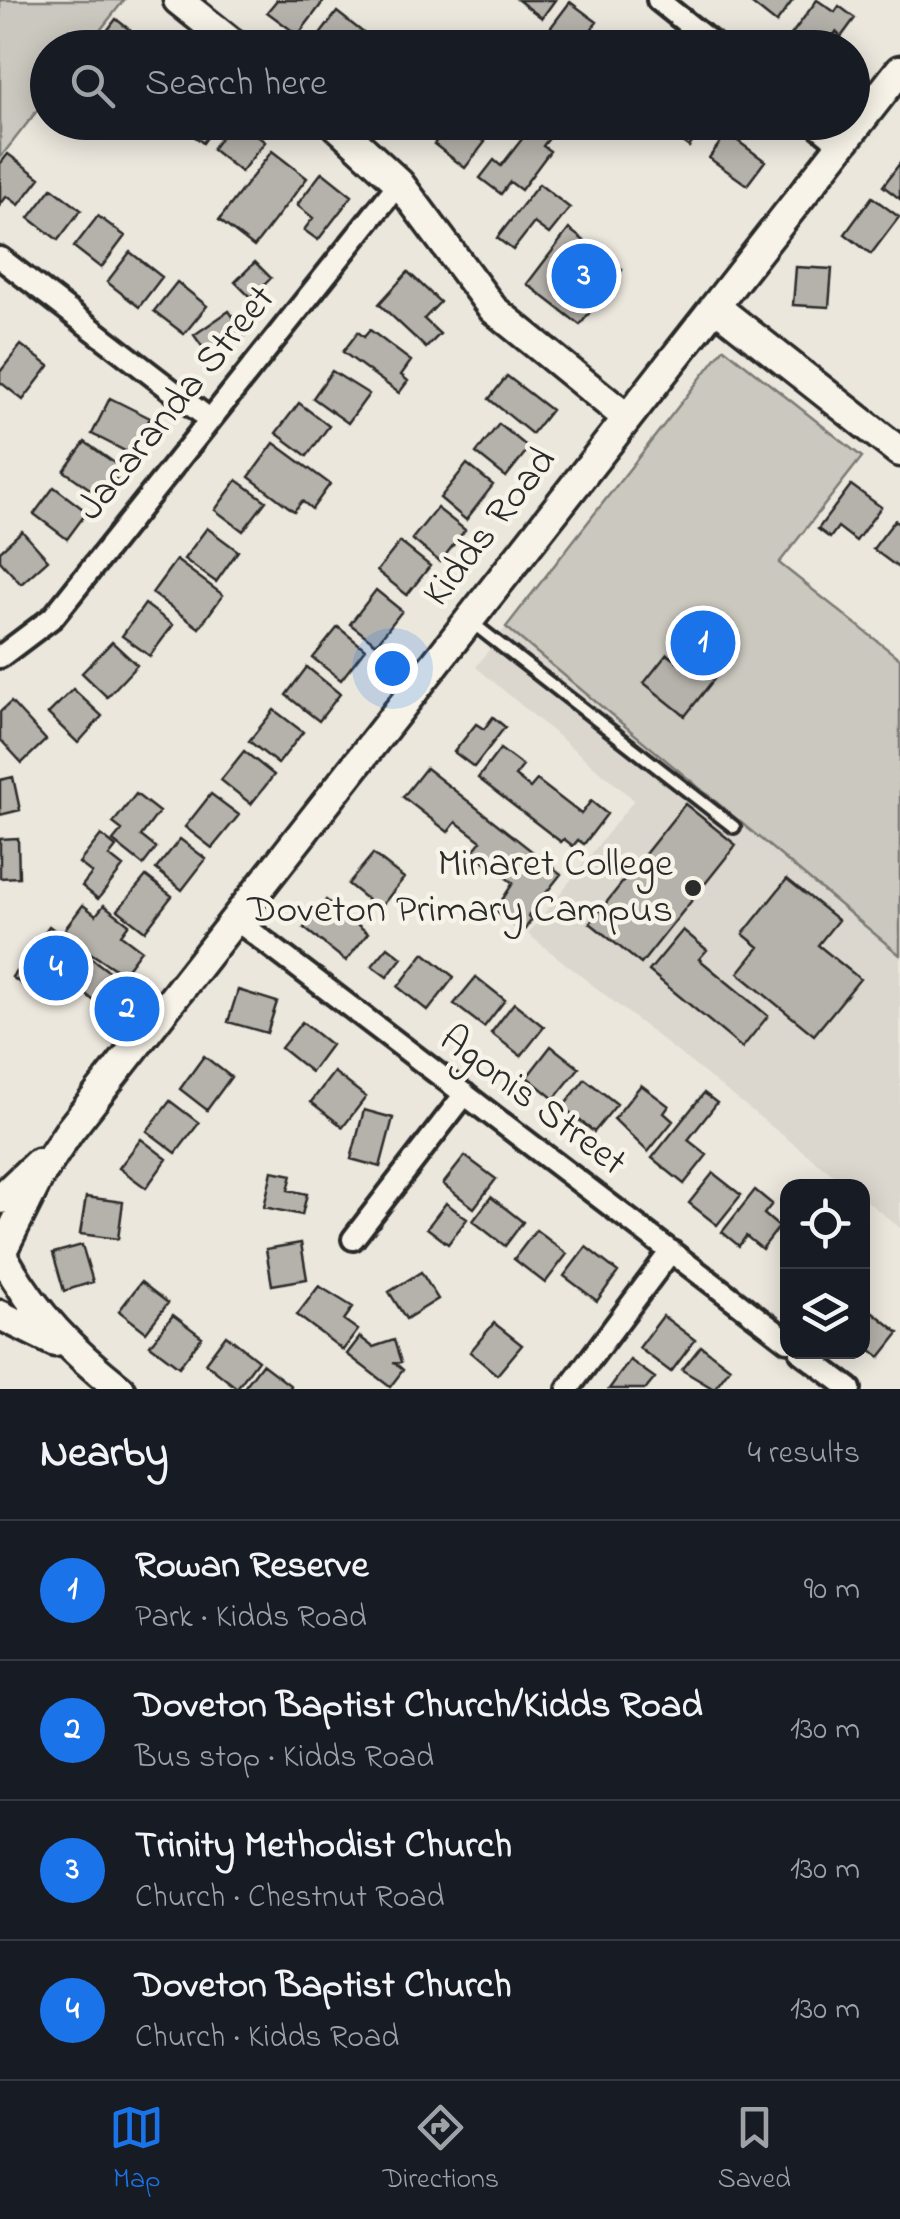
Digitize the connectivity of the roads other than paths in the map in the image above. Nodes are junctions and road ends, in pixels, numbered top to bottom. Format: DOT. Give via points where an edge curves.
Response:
graph roads {
  1 [pos="178,0"];
  2 [pos="658,0"];
  3 [pos="216,30"];
  4 [pos="696,30"];
  5 [pos="900,70"];
  6 [pos="870,108"];
  7 [pos="352,140"];
  8 [pos="837,140"];
  9 [pos="845,140"];
  10 [pos="842,144"];
  11 [pos="399,183"];
  12 [pos="0,258"];
  13 [pos="716,307"];
  14 [pos="627,418"];
  15 [pos="210,419"];
  16 [pos="900,452"];
  17 [pos="469,620"];
  18 [pos="0,658"];
  19 [pos="734,827"];
  20 [pos="234,919"];
  21 [pos="464,1094"];
  22 [pos="70,1130"];
  23 [pos="0,1199"];
  24 [pos="353,1239"];
  25 [pos="671,1251"];
  26 [pos="2,1258"];
  27 [pos="0,1316"];
  28 [pos="780,1335"];
  29 [pos="69,1349"];
  30 [pos="810,1359"];
  31 [pos="120,1389"];
  32 [pos="568,1389"];
  33 [pos="850,1389"];
  1 -- 3 [label="main road"];
  2 -- 4 [label="street"];
  5 -- 6 [label="main road, Kidds Road"];
  7 -- 11 [label="main road"];
  8 -- 10 [label="street"];
  9 -- 10 [label="main road, Kidds Road"];
  10 -- 13 [label="main road, Kidds Road"];
  11 -- 14 [label="main road" via="492,309"];
  11 -- 15 [label="street, Jacaranda Street"];
  12 -- 15 [label="street"];
  13 -- 14 [label="main road, Kidds Road"];
  13 -- 16 [label="main road"];
  14 -- 17 [label="main road, Kidds Road"];
  15 -- 18 [label="street, Jacaranda Street" via="53,617"];
  17 -- 19 [label="lane"];
  17 -- 20 [label="main road, Kidds Road"];
  20 -- 21 [label="street, Agonis Street"];
  20 -- 22 [label="main road, Kidds Road"];
  21 -- 24 [label="street"];
  21 -- 25 [label="street, Agonis Street"];
  22 -- 23 [label="main road, Kidds Road"];
  22 -- 26 [label="main road, Kidds Road" via="40,1175"];
  25 -- 28 [label="street, Agonis Street"];
  25 -- 32 [label="street"];
  26 -- 29 [label="main road"];
  27 -- 29 [label="main road"];
  29 -- 31 [label="main road"];
  30 -- 33 [label="street"];
}
